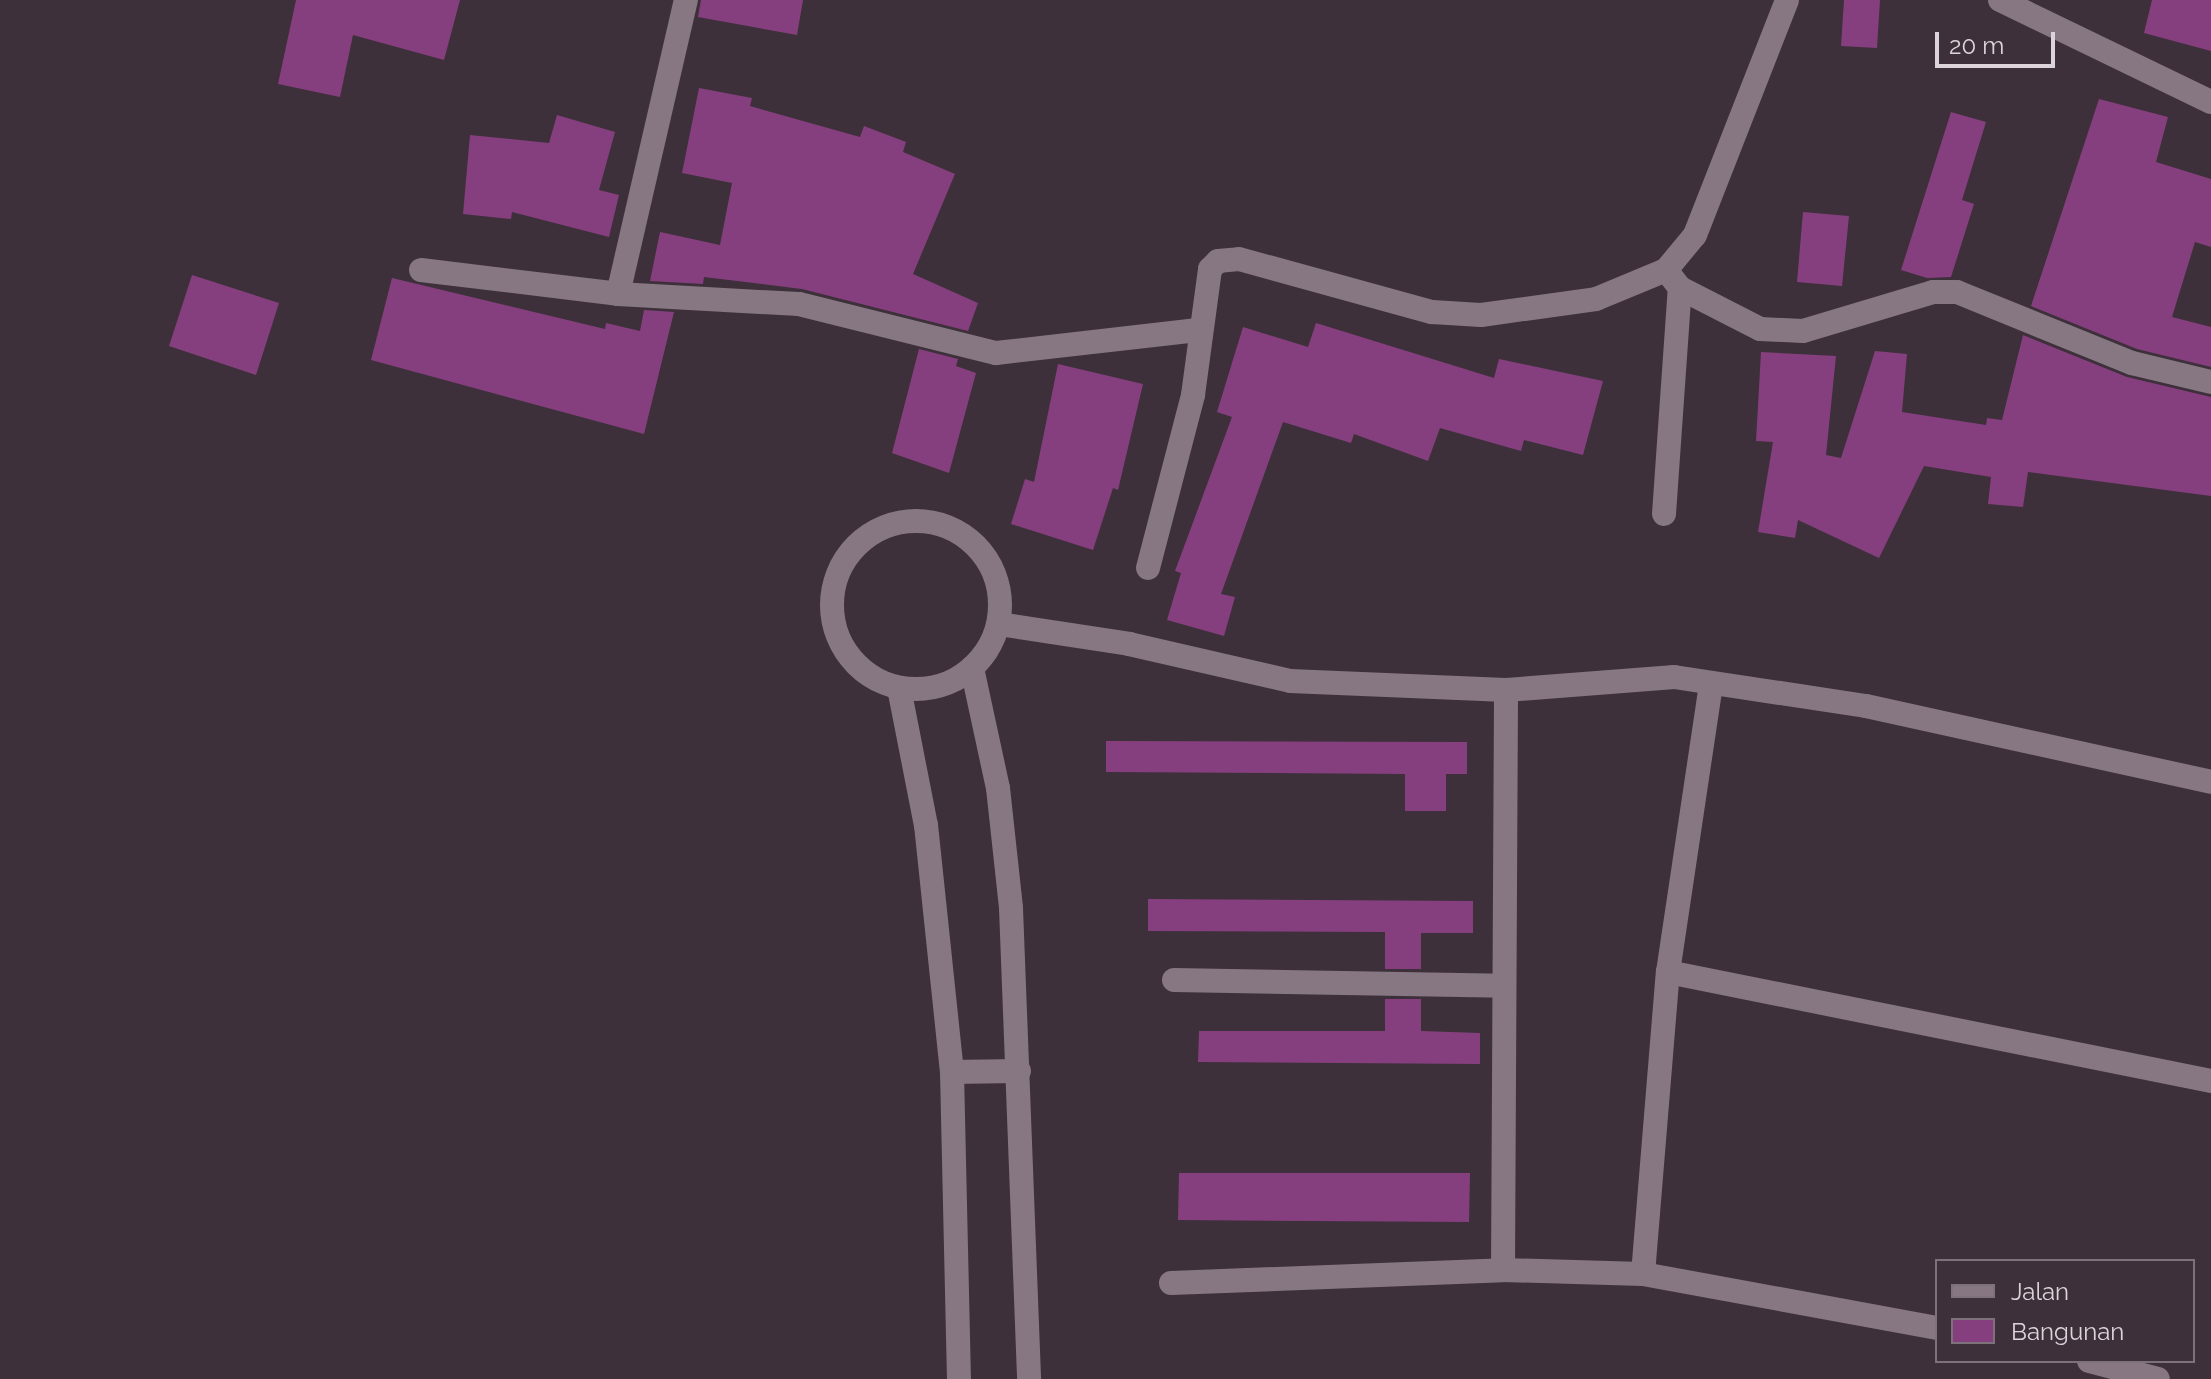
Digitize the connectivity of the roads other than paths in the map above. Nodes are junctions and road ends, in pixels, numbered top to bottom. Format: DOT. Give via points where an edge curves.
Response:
graph roads {
  1 [pos="686,0"];
  2 [pos="1787,0"];
  3 [pos="2000,0"];
  4 [pos="2211,102"];
  5 [pos="421,270"];
  6 [pos="1673,279"];
  7 [pos="618,294"];
  8 [pos="1198,330"];
  9 [pos="2211,382"];
  10 [pos="1664,514"];
  11 [pos="1148,568"];
  12 [pos="999,624"];
  13 [pos="972,668"];
  14 [pos="1711,683"];
  15 [pos="899,688"];
  16 [pos="1506,690"];
  17 [pos="2211,782"];
  18 [pos="1668,972"];
  19 [pos="1174,980"];
  20 [pos="1504,986"];
  21 [pos="1019,1071"];
  22 [pos="952,1072"];
  23 [pos="2211,1081"];
  24 [pos="1503,1270"];
  25 [pos="1643,1274"];
  26 [pos="1171,1283"];
  27 [pos="1935,1328"];
  28 [pos="2097,1363"];
  29 [pos="959,1379"];
  30 [pos="1029,1379"];
  31 [pos="2158,1379"];
  1 -- 7 [label="street"];
  2 -- 6 [label="street"];
  3 -- 4 [label="street"];
  5 -- 7 [label="street"];
  6 -- 8 [label="street" via="1596,299 1481,315 1382,301 1228,258 1210,269"];
  6 -- 9 [label="street" via="1760,329 1803,331 1933,292 1957,292 2132,363"];
  6 -- 10 [label="street"];
  7 -- 8 [label="street" via="799,304 996,353"];
  8 -- 11 [label="street" via="1193,395"];
  12 -- 13 [label="street"];
  12 -- 15 [label="street" via="994,572 980,549 934,523 881,528 842,563 831,615 853,663"];
  12 -- 16 [label="street" via="1129,644 1290,681"];
  13 -- 15 [label="street" via="938,687"];
  13 -- 21 [label="street" via="998,788"];
  14 -- 16 [label="street" via="1674,677"];
  14 -- 17 [label="street" via="1866,706"];
  14 -- 18 [label="street"];
  15 -- 22 [label="street" via="926,825"];
  16 -- 20 [label="street"];
  18 -- 23 [label="street"];
  18 -- 25 [label="street"];
  19 -- 20 [label="street"];
  20 -- 24 [label="street"];
  21 -- 22 [label="street"];
  21 -- 30 [label="street"];
  22 -- 29 [label="street"];
  24 -- 25 [label="street"];
  24 -- 26 [label="street"];
  25 -- 27 [label="street"];
  28 -- 31 [label="street"];
}
